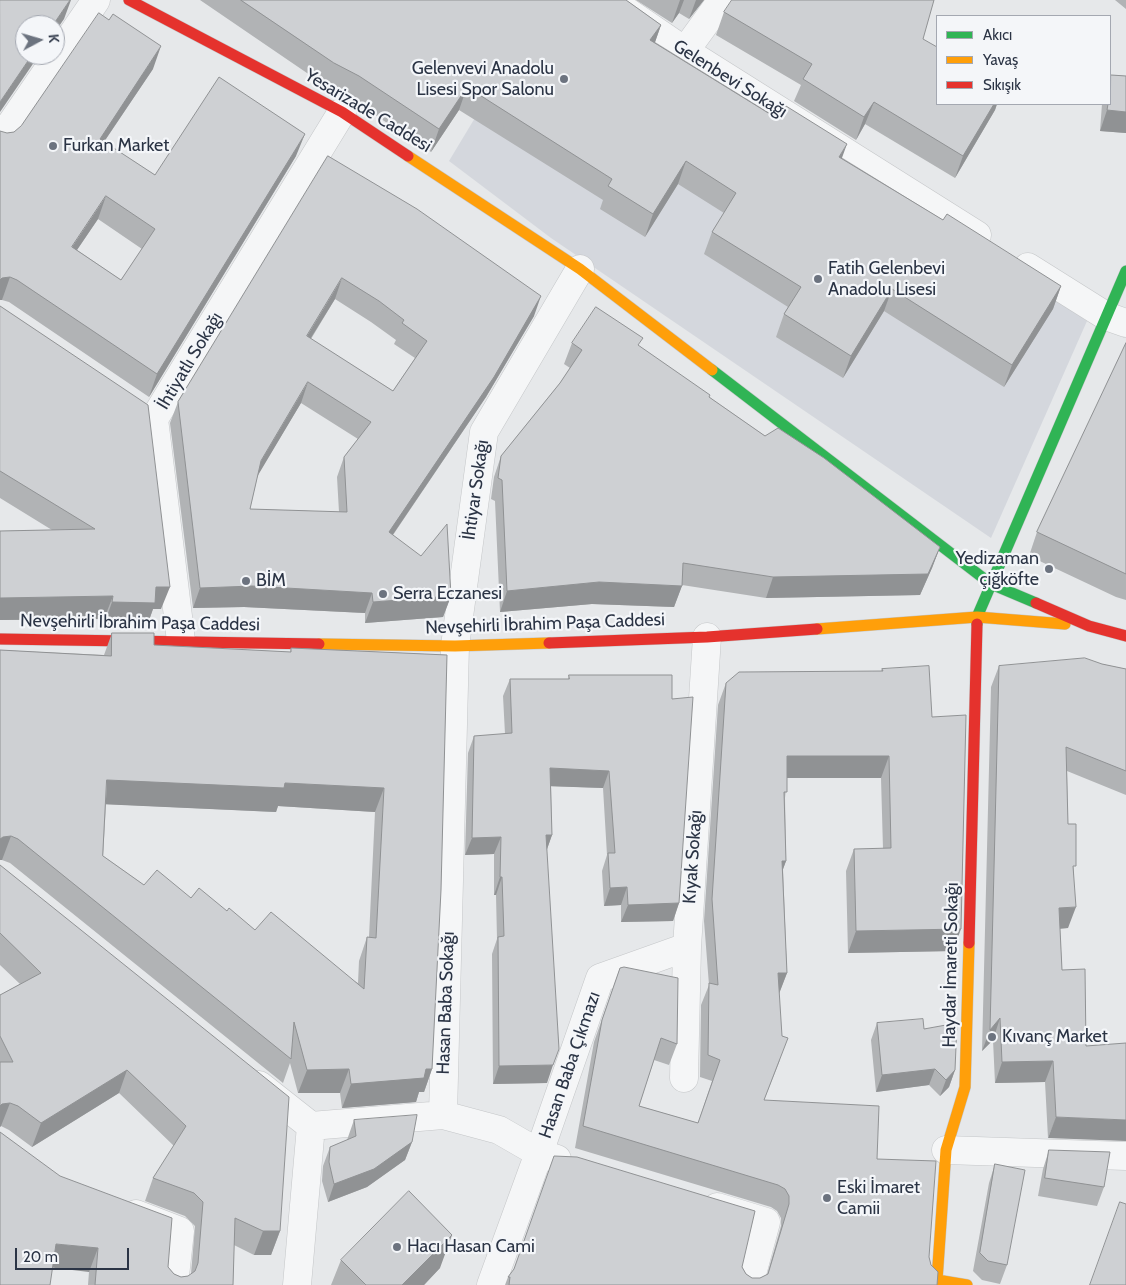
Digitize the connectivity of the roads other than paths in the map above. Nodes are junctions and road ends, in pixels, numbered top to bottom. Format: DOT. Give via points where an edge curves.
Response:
graph roads {
  1 [pos="96,0"];
  2 [pos="128,0"];
  3 [pos="610,0"];
  4 [pos="722,0"];
  5 [pos="685,51"];
  6 [pos="342,112"];
  7 [pos="0,140"];
  8 [pos="580,269"];
  9 [pos="1126,271"];
  10 [pos="1116,320"];
  11 [pos="130,402"];
  12 [pos="154,419"];
  13 [pos="991,584"];
  14 [pos="977,617"];
  15 [pos="1089,626"];
  16 [pos="1126,636"];
  17 [pos="707,637"];
  18 [pos="0,638"];
  19 [pos="181,641"];
  20 [pos="456,646"];
  21 [pos="687,947"];
  22 [pos="241,1070"];
  23 [pos="684,1078"];
  24 [pos="442,1116"];
  25 [pos="311,1126"];
  26 [pos="946,1150"];
  27 [pos="539,1154"];
  28 [pos="1126,1156"];
  29 [pos="577,1165"];
  30 [pos="690,1199"];
  31 [pos="110,1205"];
  32 [pos="174,1285"];
  33 [pos="297,1285"];
  34 [pos="491,1285"];
  35 [pos="749,1285"];
  36 [pos="967,1285"];
  1 -- 7 [label="street"];
  2 -- 6 [label="street, Yesarizade Caddesi"];
  3 -- 5 [label="street, Gelenbevi Sokağı"];
  4 -- 5 [label="street"];
  5 -- 10 [label="street, Gelenbevi Sokağı"];
  6 -- 8 [label="street, Yesarizade Caddesi"];
  6 -- 12 [label="street, İhtiyatlı Sokağı"];
  8 -- 13 [label="street, Yesarizade Caddesi"];
  8 -- 20 [label="street, İhtiyar Sokağı" via="484,432"];
  9 -- 10 [label="street"];
  10 -- 13 [label="street"];
  11 -- 12 [label="street"];
  12 -- 19 [label="street, İhtiyatlı Sokağı"];
  13 -- 14 [label="street"];
  13 -- 15 [label="street, Yesarizade Caddesi"];
  14 -- 15 [label="street, Nevşehirli İbrahim Paşa Caddesi"];
  14 -- 17 [label="street, Nevşehirli İbrahim Paşa Caddesi"];
  14 -- 26 [label="street, Haydar İmareti Sokağı" via="965,1087"];
  15 -- 16 [label="street"];
  17 -- 20 [label="street, Nevşehirli İbrahim Paşa Caddesi"];
  17 -- 21 [label="street, Kıyak Sokağı"];
  18 -- 19 [label="street, Nevşehirli İbrahim Paşa Caddesi"];
  19 -- 20 [label="street, Nevşehirli İbrahim Paşa Caddesi"];
  20 -- 24 [label="street, Hasan Baba Sokağı"];
  21 -- 23 [label="street, Kıyak Sokağı"];
  21 -- 27 [label="street, Hasan Baba Çıkmazı" via="600,978"];
  22 -- 25 [label="street"];
  24 -- 25 [label="street"];
  24 -- 27 [label="street" via="499,1130"];
  25 -- 33 [label="street"];
  26 -- 28 [label="street"];
  26 -- 36 [label="street, Haydar İmareti Sokağı" via="937,1280"];
  27 -- 29 [label="street"];
  27 -- 34 [label="street"];
  30 -- 35 [label="street" via="766,1222"];
  31 -- 32 [label="street" via="180,1231"];
}
